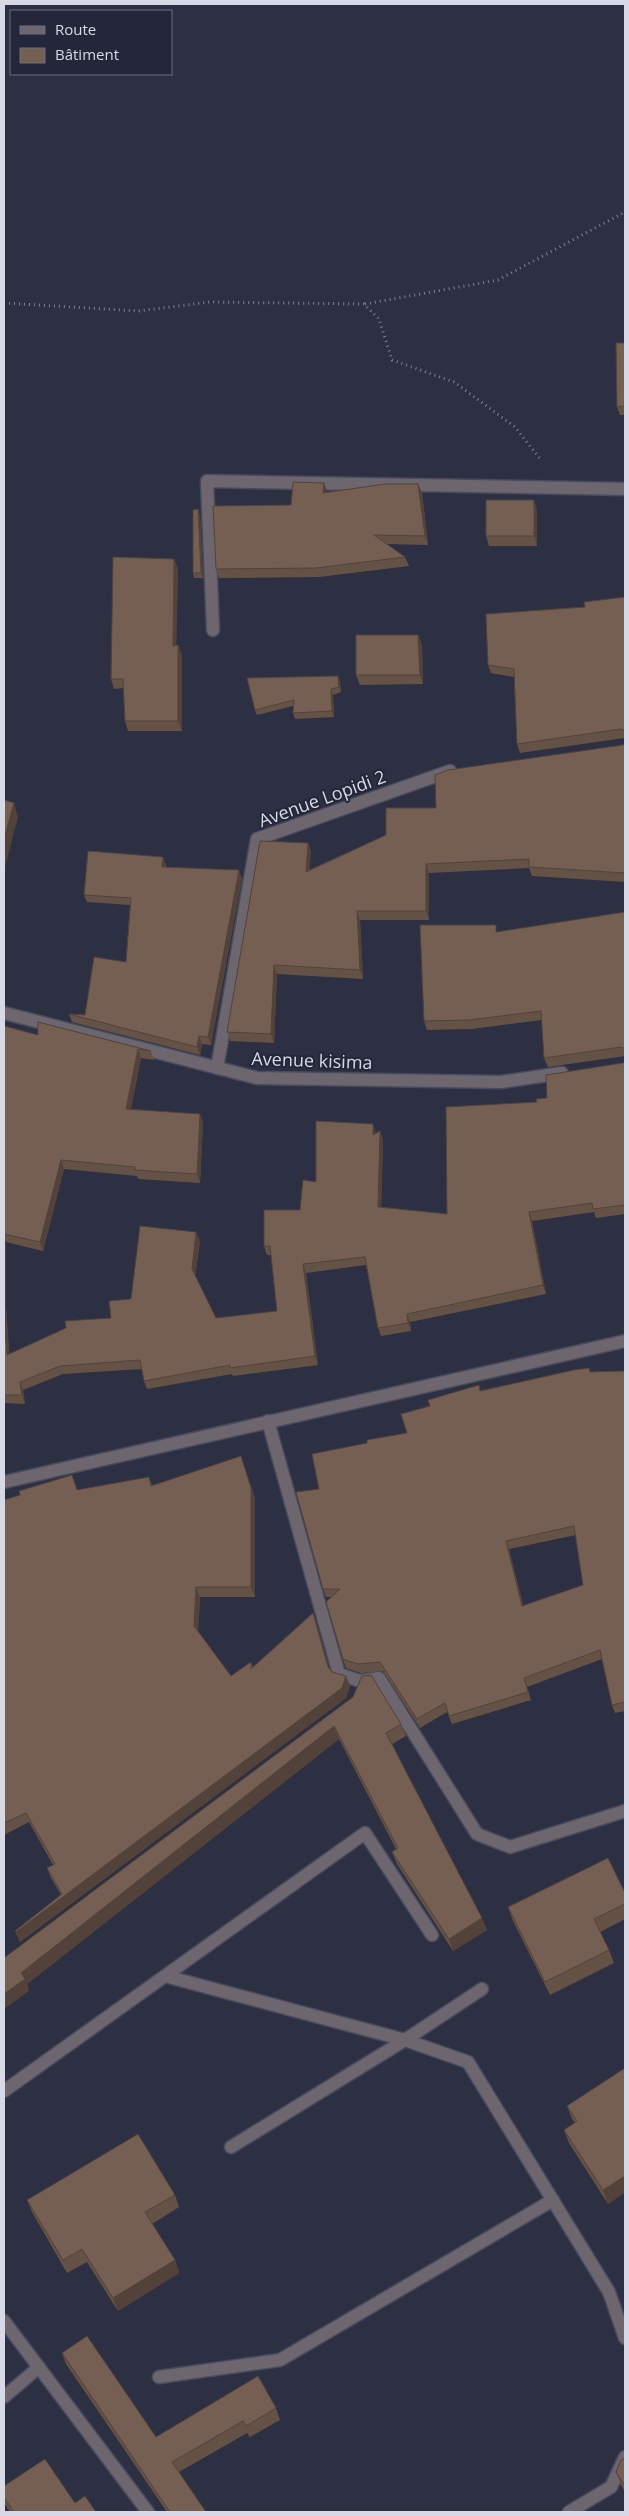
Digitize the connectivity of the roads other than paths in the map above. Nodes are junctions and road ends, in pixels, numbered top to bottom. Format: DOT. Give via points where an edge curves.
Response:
graph roads {
  1 [pos="625,489"];
  2 [pos="213,630"];
  3 [pos="458,770"];
  4 [pos="4,1014"];
  5 [pos="217,1068"];
  6 [pos="577,1071"];
  7 [pos="625,1341"];
  8 [pos="268,1421"];
  9 [pos="4,1482"];
  10 [pos="360,1681"];
  11 [pos="356,1696"];
  12 [pos="625,1812"];
  13 [pos="432,1934"];
  14 [pos="165,1976"];
  15 [pos="482,1989"];
  16 [pos="405,2040"];
  17 [pos="4,2091"];
  18 [pos="231,2147"];
  19 [pos="553,2200"];
  20 [pos="4,2321"];
  21 [pos="625,2338"];
  22 [pos="39,2367"];
  23 [pos="159,2377"];
  24 [pos="4,2397"];
  25 [pos="625,2456"];
  26 [pos="148,2512"];
  27 [pos="569,2512"];
  1 -- 2 [label="street" via="207,481"];
  3 -- 5 [label="street, Avenue Lopidi 2" via="257,839"];
  4 -- 5 [label="street, Avenue kisima"];
  5 -- 6 [label="street, Avenue kisima" via="257,1078 501,1082"];
  7 -- 8 [label="street"];
  8 -- 9 [label="street"];
  8 -- 10 [label="street" via="339,1674"];
  10 -- 11 [label="street"];
  10 -- 12 [label="street" via="380,1678 477,1834 510,1847"];
  13 -- 14 [label="street" via="366,1833"];
  14 -- 16 [label="street"];
  14 -- 17 [label="street"];
  15 -- 16 [label="street"];
  16 -- 18 [label="street"];
  16 -- 19 [label="street" via="468,2062"];
  19 -- 21 [label="street" via="609,2292"];
  19 -- 23 [label="street" via="280,2360"];
  20 -- 22 [label="street"];
  22 -- 24 [label="street"];
  22 -- 26 [label="street"];
  25 -- 27 [label="street" via="612,2487"];
}
